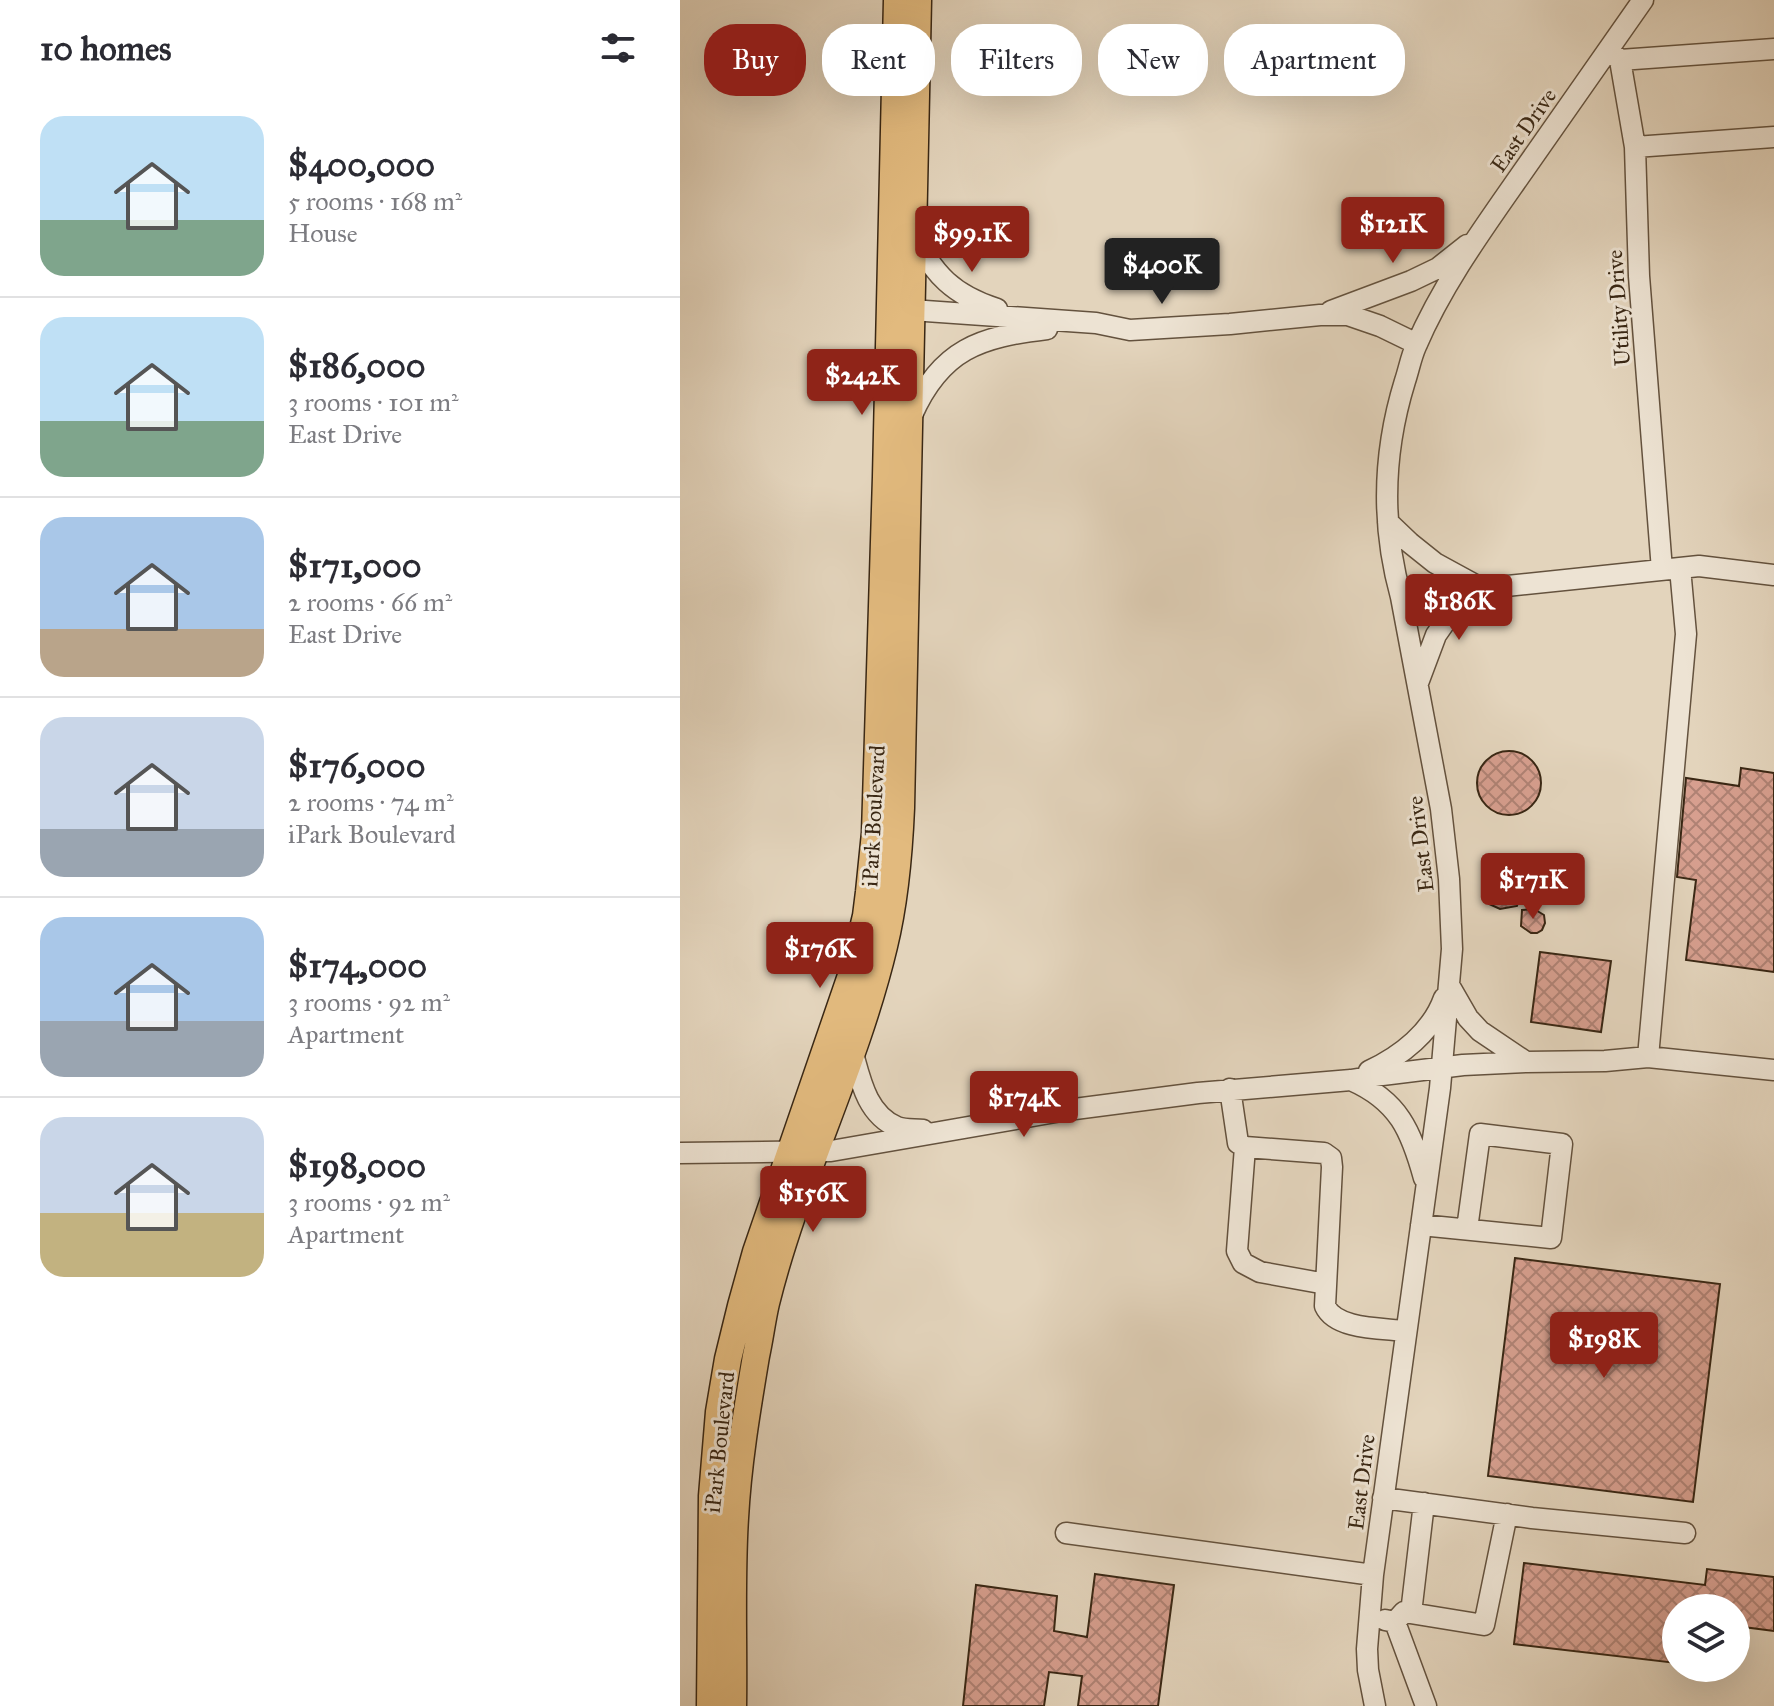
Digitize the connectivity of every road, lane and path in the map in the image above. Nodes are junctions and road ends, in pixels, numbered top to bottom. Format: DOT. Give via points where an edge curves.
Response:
graph roads {
  1 [pos="897,0"];
  2 [pos="918,0"];
  3 [pos="1643,0"];
  4 [pos="1774,49"];
  5 [pos="1614,55"];
  6 [pos="1774,137"];
  7 [pos="1635,147"];
  8 [pos="913,230"];
  9 [pos="1476,238"];
  10 [pos="900,309"];
  11 [pos="1320,315"];
  12 [pos="1027,318"];
  13 [pos="1096,323"];
  14 [pos="1417,344"];
  15 [pos="909,423"];
  16 [pos="1388,522"];
  17 [pos="1671,569"];
  18 [pos="1774,575"];
  19 [pos="1479,587"];
  20 [pos="1401,597"];
  21 [pos="1418,683"];
  22 [pos="1449,985"];
  23 [pos="852,1050"];
  24 [pos="1648,1057"];
  25 [pos="1526,1062"];
  26 [pos="1443,1067"];
  27 [pos="1774,1070"];
  28 [pos="1351,1080"];
  29 [pos="1230,1089"];
  30 [pos="939,1132"];
  31 [pos="1245,1147"];
  32 [pos="804,1151"];
  33 [pos="680,1153"];
  34 [pos="1426,1185"];
  35 [pos="1421,1225"];
  36 [pos="1467,1229"];
  37 [pos="1326,1284"];
  38 [pos="1405,1331"];
  39 [pos="1383,1498"];
  40 [pos="1424,1503"];
  41 [pos="1507,1514"];
  42 [pos="1066,1533"];
  43 [pos="1685,1533"];
  44 [pos="1373,1575"];
  45 [pos="1370,1616"];
  46 [pos="1403,1618"];
  47 [pos="710,1706"];
  48 [pos="733,1706"];
  49 [pos="1375,1706"];
  50 [pos="1426,1706"];
  1 -- 10 [label="main road, iPark Boulevard"];
  2 -- 8 [label="main road, iPark Boulevard"];
  3 -- 5 [label="street, East Drive"];
  4 -- 5 [label="street"];
  5 -- 7 [label="street, Utility Drive"];
  5 -- 9 [label="street, East Drive"];
  6 -- 7 [label="street"];
  7 -- 17 [label="street, Utility Drive" via="1639,276"];
  8 -- 10 [label="main road, iPark Boulevard"];
  8 -- 12 [label="street" via="941,279 973,301"];
  9 -- 11 [label="street" via="1438,268"];
  9 -- 14 [label="street, East Drive"];
  10 -- 12 [label="street"];
  10 -- 15 [label="main road, iPark Boulevard"];
  10 -- 32 [label="main road, iPark Boulevard" via="869,892 864,929"];
  11 -- 13 [label="street" via="1130,330"];
  11 -- 14 [label="street" via="1348,315"];
  12 -- 13 [label="street"];
  13 -- 15 [label="street" via="983,340 935,374"];
  14 -- 16 [label="street, East Drive" via="1395,414 1387,468"];
  15 -- 23 [label="main road, iPark Boulevard" via="898,863 884,945"];
  16 -- 19 [label="street" via="1435,563"];
  16 -- 20 [label="street, East Drive"];
  17 -- 18 [label="street" via="1699,566"];
  17 -- 19 [label="street"];
  17 -- 24 [label="street, Utility Drive" via="1686,634"];
  19 -- 20 [label="street"];
  19 -- 21 [label="street" via="1436,635"];
  20 -- 21 [label="street, East Drive"];
  21 -- 22 [label="street, East Drive" via="1446,843"];
  22 -- 25 [label="street" via="1480,1031"];
  22 -- 26 [label="street, East Drive"];
  22 -- 28 [label="street" via="1427,1030 1389,1062"];
  23 -- 30 [label="street" via="863,1088 884,1118 898,1128"];
  23 -- 32 [label="main road, iPark Boulevard"];
  24 -- 25 [label="street"];
  24 -- 27 [label="street"];
  25 -- 26 [label="street"];
  26 -- 28 [label="street"];
  26 -- 34 [label="street, East Drive"];
  28 -- 29 [label="street"];
  28 -- 34 [label="street" via="1394,1109 1416,1150"];
  29 -- 30 [label="street"];
  29 -- 31 [label="street" via="1238,1143"];
  30 -- 32 [label="street" via="847,1149"];
  31 -- 37 [label="street" via="1237,1251 1243,1263 1260,1272"];
  31 -- 37 [label="street" via="1324,1153 1331,1158"];
  32 -- 33 [label="street"];
  32 -- 47 [label="main road, iPark Boulevard" via="756,1252 719,1412 711,1523"];
  32 -- 48 [label="main road, iPark Boulevard" via="801,1189 766,1304 746,1412 735,1521"];
  34 -- 35 [label="street, East Drive"];
  35 -- 36 [label="street"];
  35 -- 38 [label="street, East Drive"];
  36 -- 36 [label="street" via="1551,1238 1562,1144 1480,1134"];
  37 -- 38 [label="street" via="1325,1306 1342,1323"];
  38 -- 39 [label="street, East Drive"];
  39 -- 40 [label="street"];
  39 -- 44 [label="street, East Drive"];
  40 -- 41 [label="street"];
  40 -- 46 [label="street"];
  41 -- 43 [label="street"];
  41 -- 46 [label="street" via="1484,1625"];
  42 -- 44 [label="street"];
  44 -- 45 [label="street, East Drive"];
  45 -- 46 [label="street"];
  45 -- 49 [label="street, East Drive" via="1368,1670"];
  46 -- 50 [label="street" via="1415,1681"];
}
